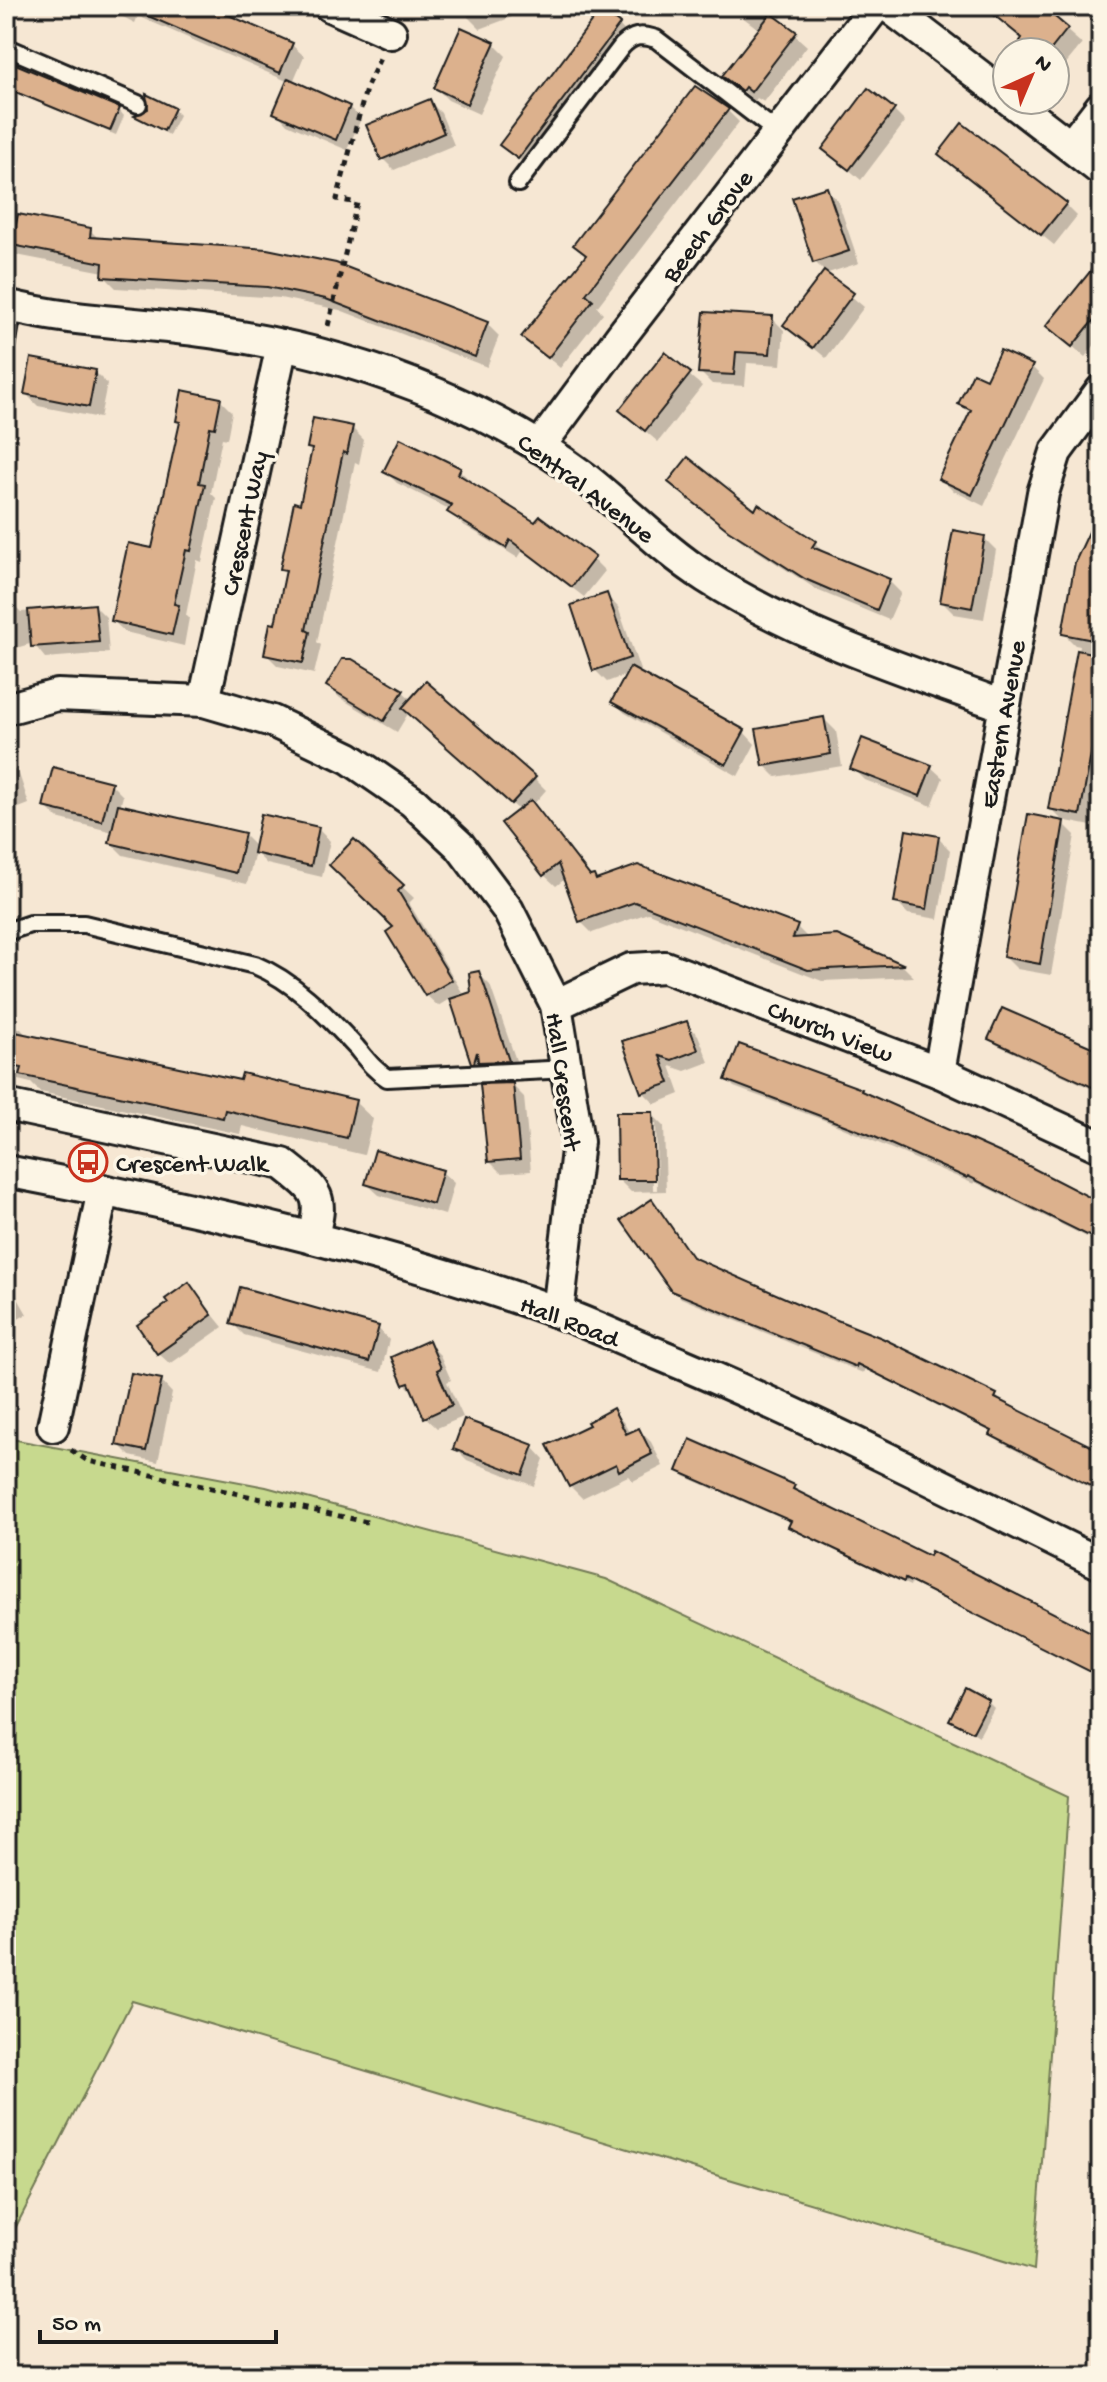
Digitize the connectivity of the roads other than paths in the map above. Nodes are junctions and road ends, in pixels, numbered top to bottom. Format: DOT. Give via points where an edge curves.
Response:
graph roads {
  1 [pos="330,6"];
  2 [pos="876,6"];
  3 [pos="888,6"];
  4 [pos="391,33"];
  5 [pos="6,47"];
  6 [pos="991,85"];
  7 [pos="138,104"];
  8 [pos="1101,107"];
  9 [pos="1031,116"];
  10 [pos="777,132"];
  11 [pos="1071,146"];
  12 [pos="1101,170"];
  13 [pos="518,183"];
  14 [pos="10,306"];
  15 [pos="282,345"];
  16 [pos="6,347"];
  17 [pos="1101,391"];
  18 [pos="539,447"];
  19 [pos="204,701"];
  20 [pos="1004,706"];
  21 [pos="6,709"];
  22 [pos="6,932"];
  23 [pos="556,1005"];
  24 [pos="568,1069"];
  25 [pos="939,1072"];
  26 [pos="6,1105"];
  27 [pos="1101,1147"];
  28 [pos="6,1171"];
  29 [pos="103,1190"];
  30 [pos="312,1238"];
  31 [pos="558,1312"];
  32 [pos="53,1426"];
  33 [pos="1101,1564"];
  1 -- 4 [label="street"];
  2 -- 10 [label="street, Beech Grove"];
  3 -- 6 [label="street"];
  5 -- 7 [label="lane"];
  8 -- 11 [label="street"];
  9 -- 11 [label="street"];
  10 -- 13 [label="lane" via="656,39 643,35 622,46"];
  10 -- 18 [label="street, Beech Grove"];
  11 -- 12 [label="street"];
  14 -- 15 [label="street, Central Avenue"];
  14 -- 16 [label="lane"];
  15 -- 18 [label="street, Central Avenue" via="369,367 499,423"];
  15 -- 19 [label="street, Crescent Way"];
  17 -- 20 [label="street, Eastern Avenue" via="1056,452 1047,480"];
  18 -- 20 [label="street, Central Avenue" via="701,574 753,607 816,637"];
  19 -- 21 [label="street, Hall Crescent" via="57,695"];
  19 -- 23 [label="street, Hall Crescent" via="298,733 349,758 413,802 460,846 508,910"];
  20 -- 25 [label="street, Eastern Avenue"];
  22 -- 24 [label="lane" via="30,924 84,924 255,965 297,989 387,1078"];
  23 -- 24 [label="street, Hall Crescent"];
  23 -- 25 [label="street, Church View" via="631,969 665,967"];
  24 -- 31 [label="street, Hall Crescent" via="578,1142"];
  25 -- 27 [label="street, Church View"];
  26 -- 30 [label="street" via="283,1164 315,1194 320,1211"];
  28 -- 29 [label="street, Hall Road"];
  29 -- 30 [label="street, Hall Road"];
  29 -- 32 [label="street"];
  30 -- 31 [label="street, Hall Road"];
  31 -- 33 [label="street, Hall Road" via="759,1396"];
}
